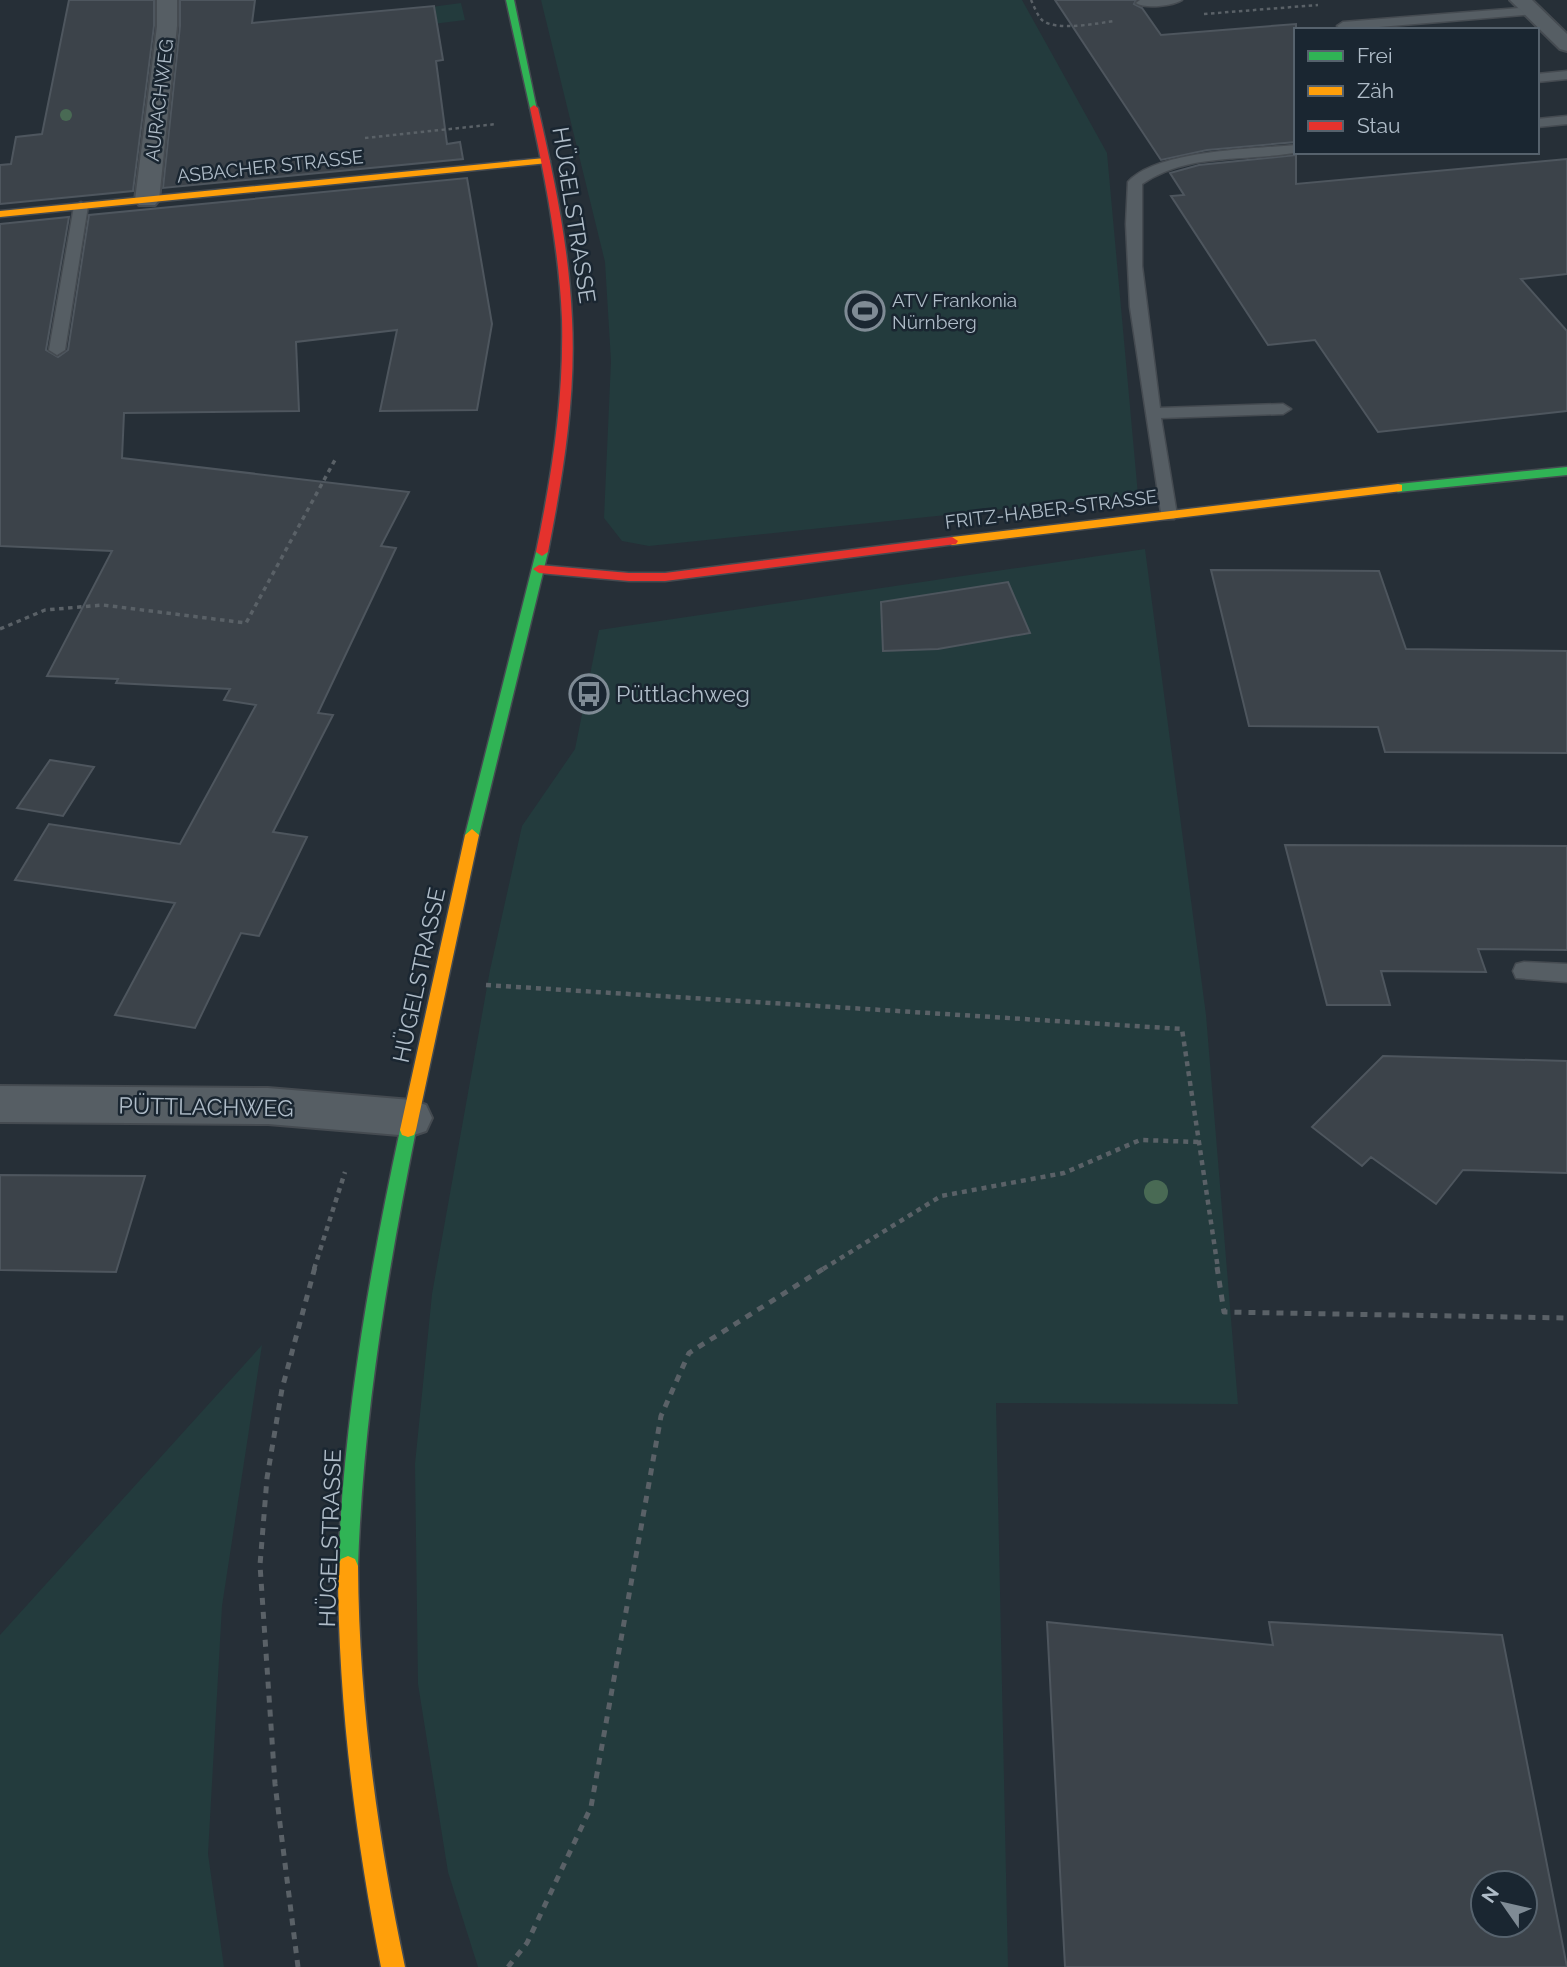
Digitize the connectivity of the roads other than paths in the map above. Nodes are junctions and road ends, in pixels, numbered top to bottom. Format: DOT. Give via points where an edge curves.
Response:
graph roads {
  1 [pos="167,0"];
  2 [pos="510,0"];
  3 [pos="1176,0"];
  4 [pos="1142,3"];
  5 [pos="1525,5"];
  6 [pos="1460,16"];
  7 [pos="1343,26"];
  8 [pos="1472,28"];
  9 [pos="1567,45"];
  10 [pos="1567,75"];
  11 [pos="1539,78"];
  12 [pos="1567,121"];
  13 [pos="1539,124"];
  14 [pos="1294,149"];
  15 [pos="545,160"];
  16 [pos="147,200"];
  17 [pos="80,206"];
  18 [pos="0,214"];
  19 [pos="57,351"];
  20 [pos="1283,409"];
  21 [pos="1154,413"];
  22 [pos="1567,471"];
  23 [pos="1168,515"];
  24 [pos="539,569"];
  25 [pos="1524,971"];
  26 [pos="1567,973"];
  27 [pos="0,1104"];
  28 [pos="411,1118"];
  29 [pos="393,1967"];
  1 -- 16 [label="street, AURACHWEG"];
  2 -- 15 [label="street, HÜGELSTRASSE"];
  3 -- 4 [label="lane"];
  5 -- 6 [label="lane"];
  5 -- 9 [label="street"];
  6 -- 7 [label="lane"];
  6 -- 8 [label="lane"];
  10 -- 11 [label="lane"];
  12 -- 13 [label="lane"];
  14 -- 21 [label="lane" via="1197,159 1152,171 1135,182 1132,219 1137,294"];
  15 -- 16 [label="street, ASBACHER STRASSE"];
  15 -- 24 [label="street, HÜGELSTRASSE" via="562,256 567,363 556,486"];
  16 -- 17 [label="street, ASBACHER STRASSE"];
  17 -- 18 [label="street, ASBACHER STRASSE"];
  17 -- 19 [label="lane"];
  20 -- 21 [label="lane"];
  21 -- 23 [label="lane"];
  22 -- 23 [label="street, FRITZ-HABER-STRASSE"];
  23 -- 24 [label="street, FRITZ-HABER-STRASSE" via="665,577"];
  24 -- 28 [label="street, HÜGELSTRASSE" via="483,789"];
  25 -- 26 [label="lane"];
  27 -- 28 [label="street, PÜTTLACHWEG" via="268,1106"];
  28 -- 29 [label="street, HÜGELSTRASSE" via="366,1347 349,1519 349,1632 356,1729 367,1828"];
}
